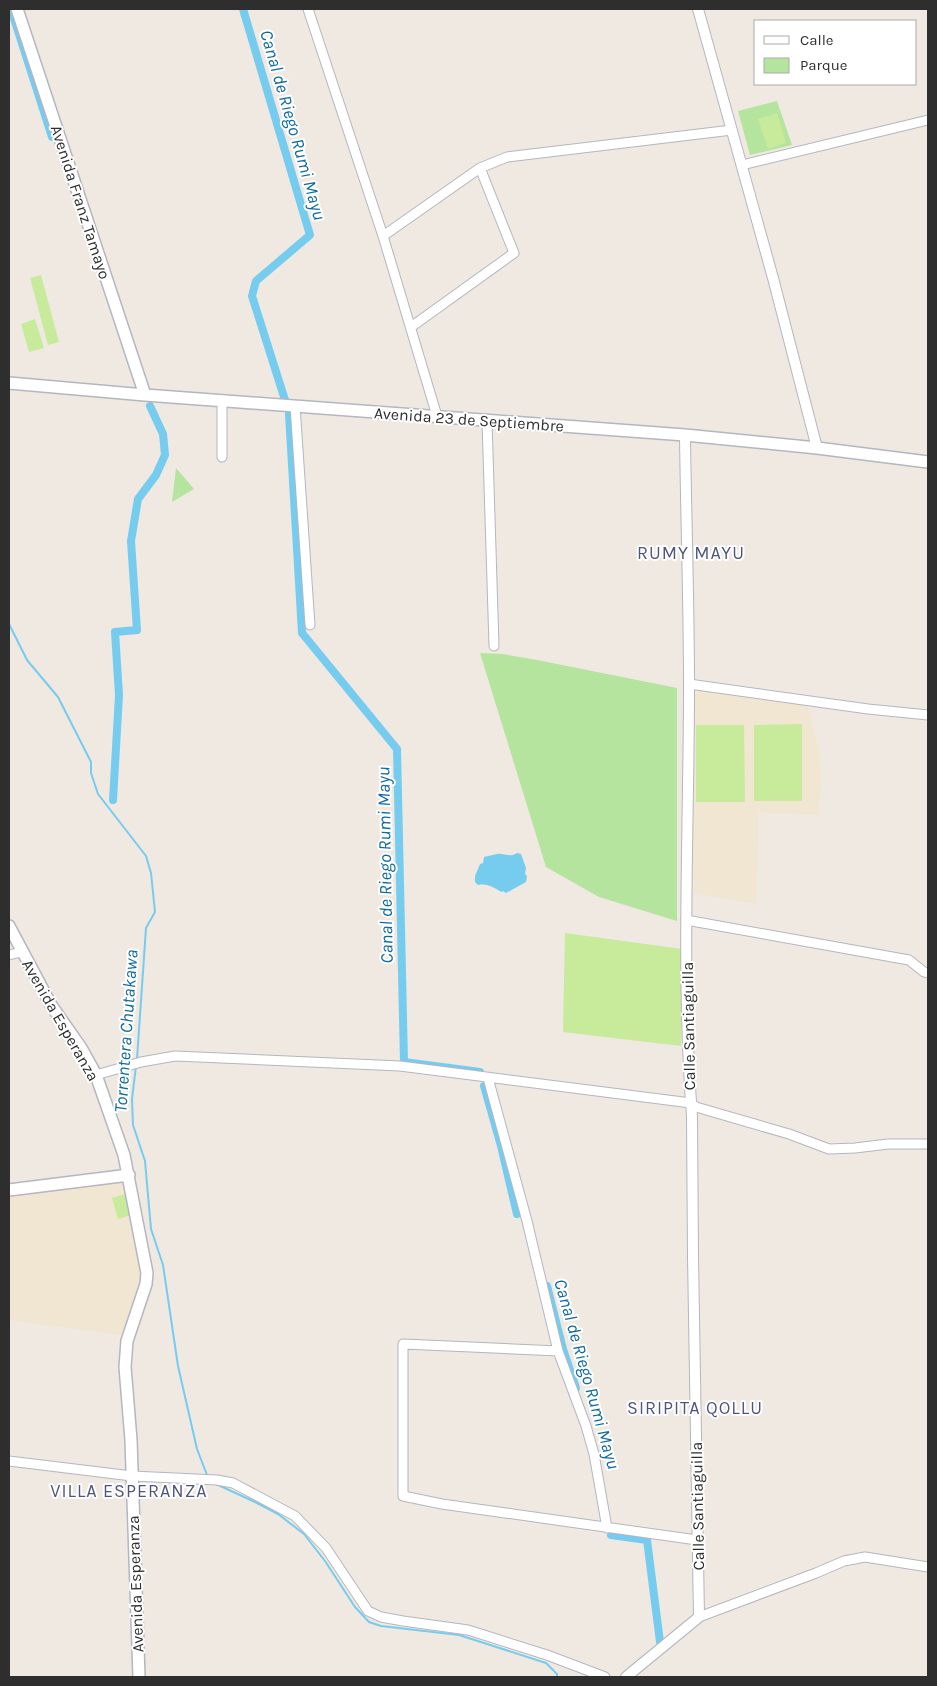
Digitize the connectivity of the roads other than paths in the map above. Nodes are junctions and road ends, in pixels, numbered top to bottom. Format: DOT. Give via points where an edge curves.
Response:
graph roads {
  1 [pos="17,9"];
  2 [pos="308,9"];
  3 [pos="698,9"];
  4 [pos="928,120"];
  5 [pos="732,130"];
  6 [pos="742,165"];
  7 [pos="480,168"];
  8 [pos="383,236"];
  9 [pos="411,327"];
  10 [pos="9,383"];
  11 [pos="145,395"];
  12 [pos="222,400"];
  13 [pos="295,406"];
  14 [pos="437,416"];
  15 [pos="486,421"];
  16 [pos="685,435"];
  17 [pos="817,448"];
  18 [pos="222,457"];
  19 [pos="927,465"];
  20 [pos="310,625"];
  21 [pos="494,646"];
  22 [pos="689,684"];
  23 [pos="928,715"];
  24 [pos="686,920"];
  25 [pos="9,926"];
  26 [pos="21,952"];
  27 [pos="9,955"];
  28 [pos="928,973"];
  29 [pos="96,1075"];
  30 [pos="488,1078"];
  31 [pos="691,1103"];
  32 [pos="928,1144"];
  33 [pos="129,1174"];
  34 [pos="9,1190"];
  35 [pos="558,1351"];
  36 [pos="9,1461"];
  37 [pos="132,1476"];
  38 [pos="607,1528"];
  39 [pos="697,1540"];
  40 [pos="928,1567"];
  41 [pos="699,1617"];
  42 [pos="139,1677"];
  43 [pos="605,1677"];
  44 [pos="626,1677"];
  1 -- 11 [label="main road, Avenida Franz Tamayo"];
  2 -- 8 [label="street"];
  3 -- 5 [label="street"];
  4 -- 6 [label="street"];
  5 -- 6 [label="street"];
  5 -- 7 [label="street" via="507,157"];
  6 -- 17 [label="street"];
  7 -- 8 [label="street"];
  7 -- 9 [label="street" via="514,253"];
  8 -- 9 [label="street"];
  9 -- 14 [label="street"];
  10 -- 11 [label="main road, Avenida 23 de Septiembre"];
  11 -- 12 [label="main road, Avenida 23 de Septiembre"];
  12 -- 13 [label="main road, Avenida 23 de Septiembre"];
  12 -- 18 [label="street"];
  13 -- 14 [label="main road, Avenida 23 de Septiembre"];
  13 -- 20 [label="street"];
  14 -- 15 [label="main road, Avenida 23 de Septiembre"];
  15 -- 16 [label="main road, Avenida 23 de Septiembre"];
  15 -- 21 [label="street"];
  16 -- 17 [label="main road, Avenida 23 de Septiembre"];
  16 -- 22 [label="street, Calle Santiaguilla"];
  17 -- 19 [label="main road, Avenida 23 de Septiembre"];
  22 -- 23 [label="street"];
  22 -- 24 [label="street, Calle Santiaguilla"];
  24 -- 28 [label="street" via="908,960"];
  24 -- 31 [label="street, Calle Santiaguilla"];
  25 -- 26 [label="main road, Avenida Esperanza"];
  26 -- 27 [label="street"];
  26 -- 29 [label="main road, Avenida Esperanza"];
  29 -- 30 [label="street" via="175,1056 400,1066"];
  29 -- 33 [label="main road, Avenida Esperanza"];
  30 -- 31 [label="street"];
  30 -- 35 [label="street"];
  31 -- 32 [label="street" via="696,1108 789,1134 829,1149"];
  31 -- 39 [label="street, Calle Santiaguilla"];
  33 -- 34 [label="main road"];
  33 -- 37 [label="main road, Avenida Esperanza" via="146,1273 146,1284 127,1341 124,1367"];
  35 -- 38 [label="street" via="594,1454"];
  35 -- 38 [label="street" via="403,1344 402,1496"];
  36 -- 37 [label="street"];
  37 -- 42 [label="main road, Avenida Esperanza"];
  37 -- 43 [label="street" via="216,1479 233,1483 295,1516 326,1548 368,1611 381,1617 468,1630"];
  38 -- 39 [label="street"];
  39 -- 41 [label="street, Calle Santiaguilla"];
  40 -- 41 [label="street" via="865,1557 844,1561"];
  41 -- 44 [label="street"];
}
